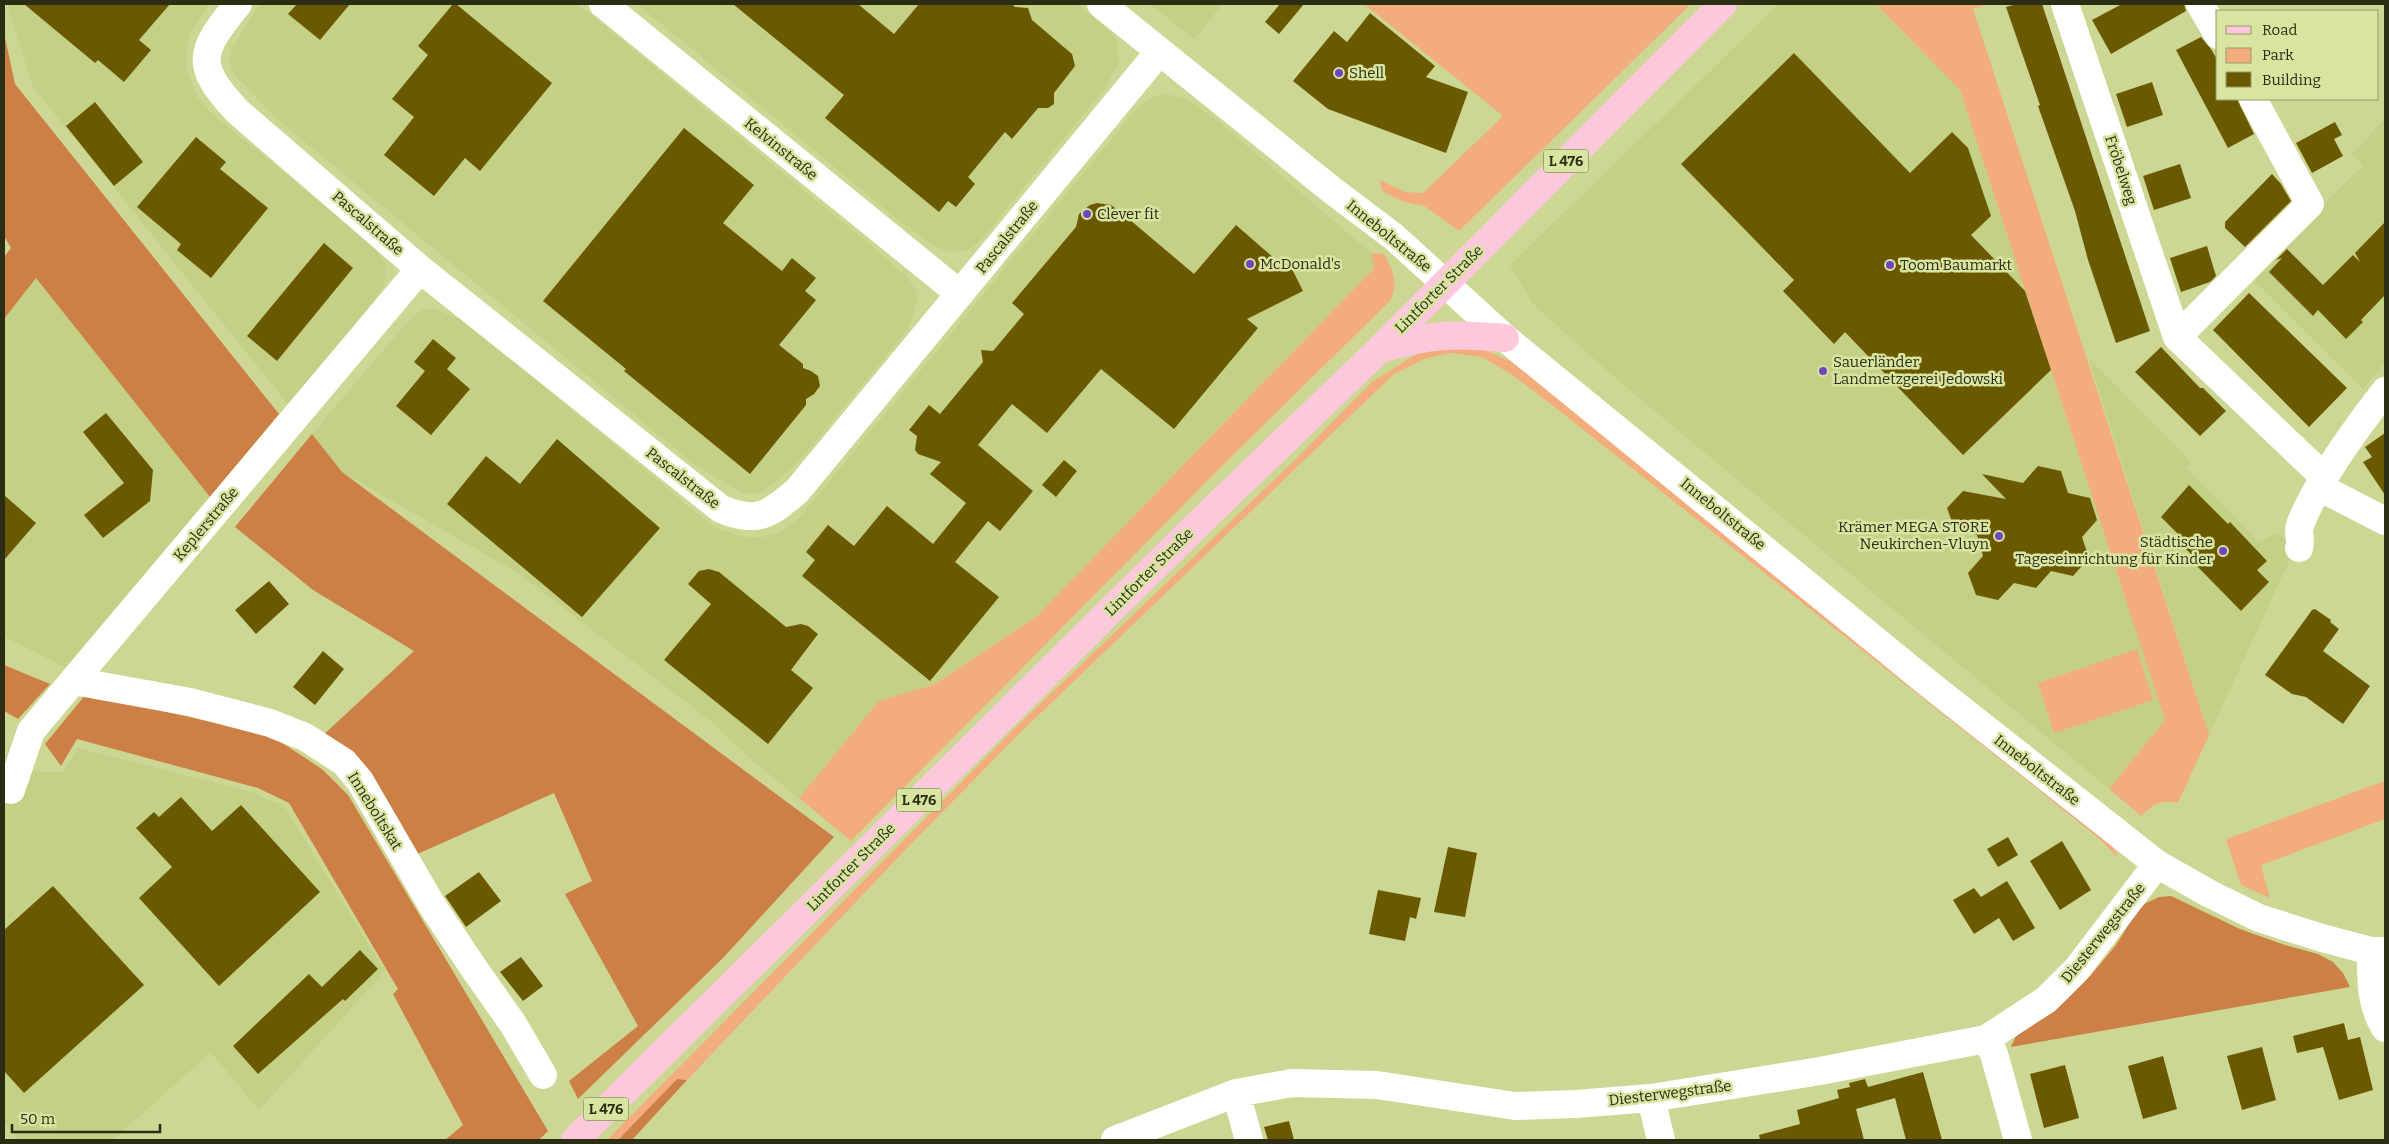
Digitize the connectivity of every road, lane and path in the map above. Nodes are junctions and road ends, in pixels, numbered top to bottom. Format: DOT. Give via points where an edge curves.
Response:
graph roads {
  1 [pos="238,4"];
  2 [pos="603,4"];
  3 [pos="1101,4"];
  4 [pos="1723,4"];
  5 [pos="2065,4"];
  6 [pos="2200,4"];
  7 [pos="2216,32"];
  8 [pos="1160,52"];
  9 [pos="2253,100"];
  10 [pos="420,269"];
  11 [pos="1445,283"];
  12 [pos="960,294"];
  13 [pos="2177,337"];
  14 [pos="1505,338"];
  15 [pos="1378,351"];
  16 [pos="2385,391"];
  17 [pos="2322,483"];
  18 [pos="2385,521"];
  19 [pos="2299,548"];
  20 [pos="74,681"];
  21 [pos="11,790"];
  22 [pos="2157,864"];
  23 [pos="2378,951"];
  24 [pos="2385,1028"];
  25 [pos="1986,1038"];
  26 [pos="543,1075"];
  27 [pos="1236,1093"];
  28 [pos="1651,1098"];
  29 [pos="575,1140"];
  30 [pos="1115,1140"];
  31 [pos="1248,1140"];
  32 [pos="1661,1140"];
  33 [pos="2018,1140"];
  1 -- 10 [label="street, Pascalstraße" via="217,30 206,52 207,71 218,90 237,111"];
  2 -- 12 [label="street, Kelvinstraße"];
  3 -- 8 [label="street, Inneboltstraße"];
  4 -- 11 [label="main road, Lintforter Straße / L 476"];
  5 -- 13 [label="street, Fröbelweg"];
  6 -- 7 [label="street"];
  8 -- 11 [label="street, Inneboltstraße" via="1394,237"];
  8 -- 12 [label="street, Pascalstraße"];
  9 -- 13 [label="street" via="2310,204"];
  10 -- 12 [label="street, Pascalstraße" via="721,509 738,516 758,518 798,491"];
  10 -- 20 [label="street, Keplerstraße"];
  11 -- 14 [label="street, Inneboltstraße"];
  11 -- 15 [label="main road, Lintforter Straße / L 476"];
  13 -- 17 [label="street, Fröbelweg"];
  14 -- 15 [label="main road" via="1442,335 1417,338"];
  14 -- 22 [label="street, Inneboltstraße" via="1929,684"];
  15 -- 29 [label="main road, Lintforter Straße / L 476" via="1178,544"];
  16 -- 17 [label="street"];
  17 -- 18 [label="street, Fröbelweg"];
  17 -- 19 [label="street" via="2299,527"];
  20 -- 21 [label="street, Keplerstraße" via="31,731"];
  20 -- 26 [label="street, Inneboltskat" via="190,702 262,720 305,737 344,762 360,782 433,907 513,1024"];
  22 -- 23 [label="street, Inneboltstraße" via="2259,918"];
  22 -- 25 [label="street, Diesterwegstraße" via="2077,969 2046,1000"];
  23 -- 24 [label="street" via="2370,988"];
  25 -- 28 [label="street, Diesterwegstraße" via="1820,1071"];
  25 -- 33 [label="street" via="1994,1054"];
  27 -- 28 [label="street, Diesterwegstraße" via="1292,1083 1377,1085 1515,1106"];
  27 -- 30 [label="street, Diesterwegstraße"];
  27 -- 31 [label="street"];
  28 -- 32 [label="street"];
}
